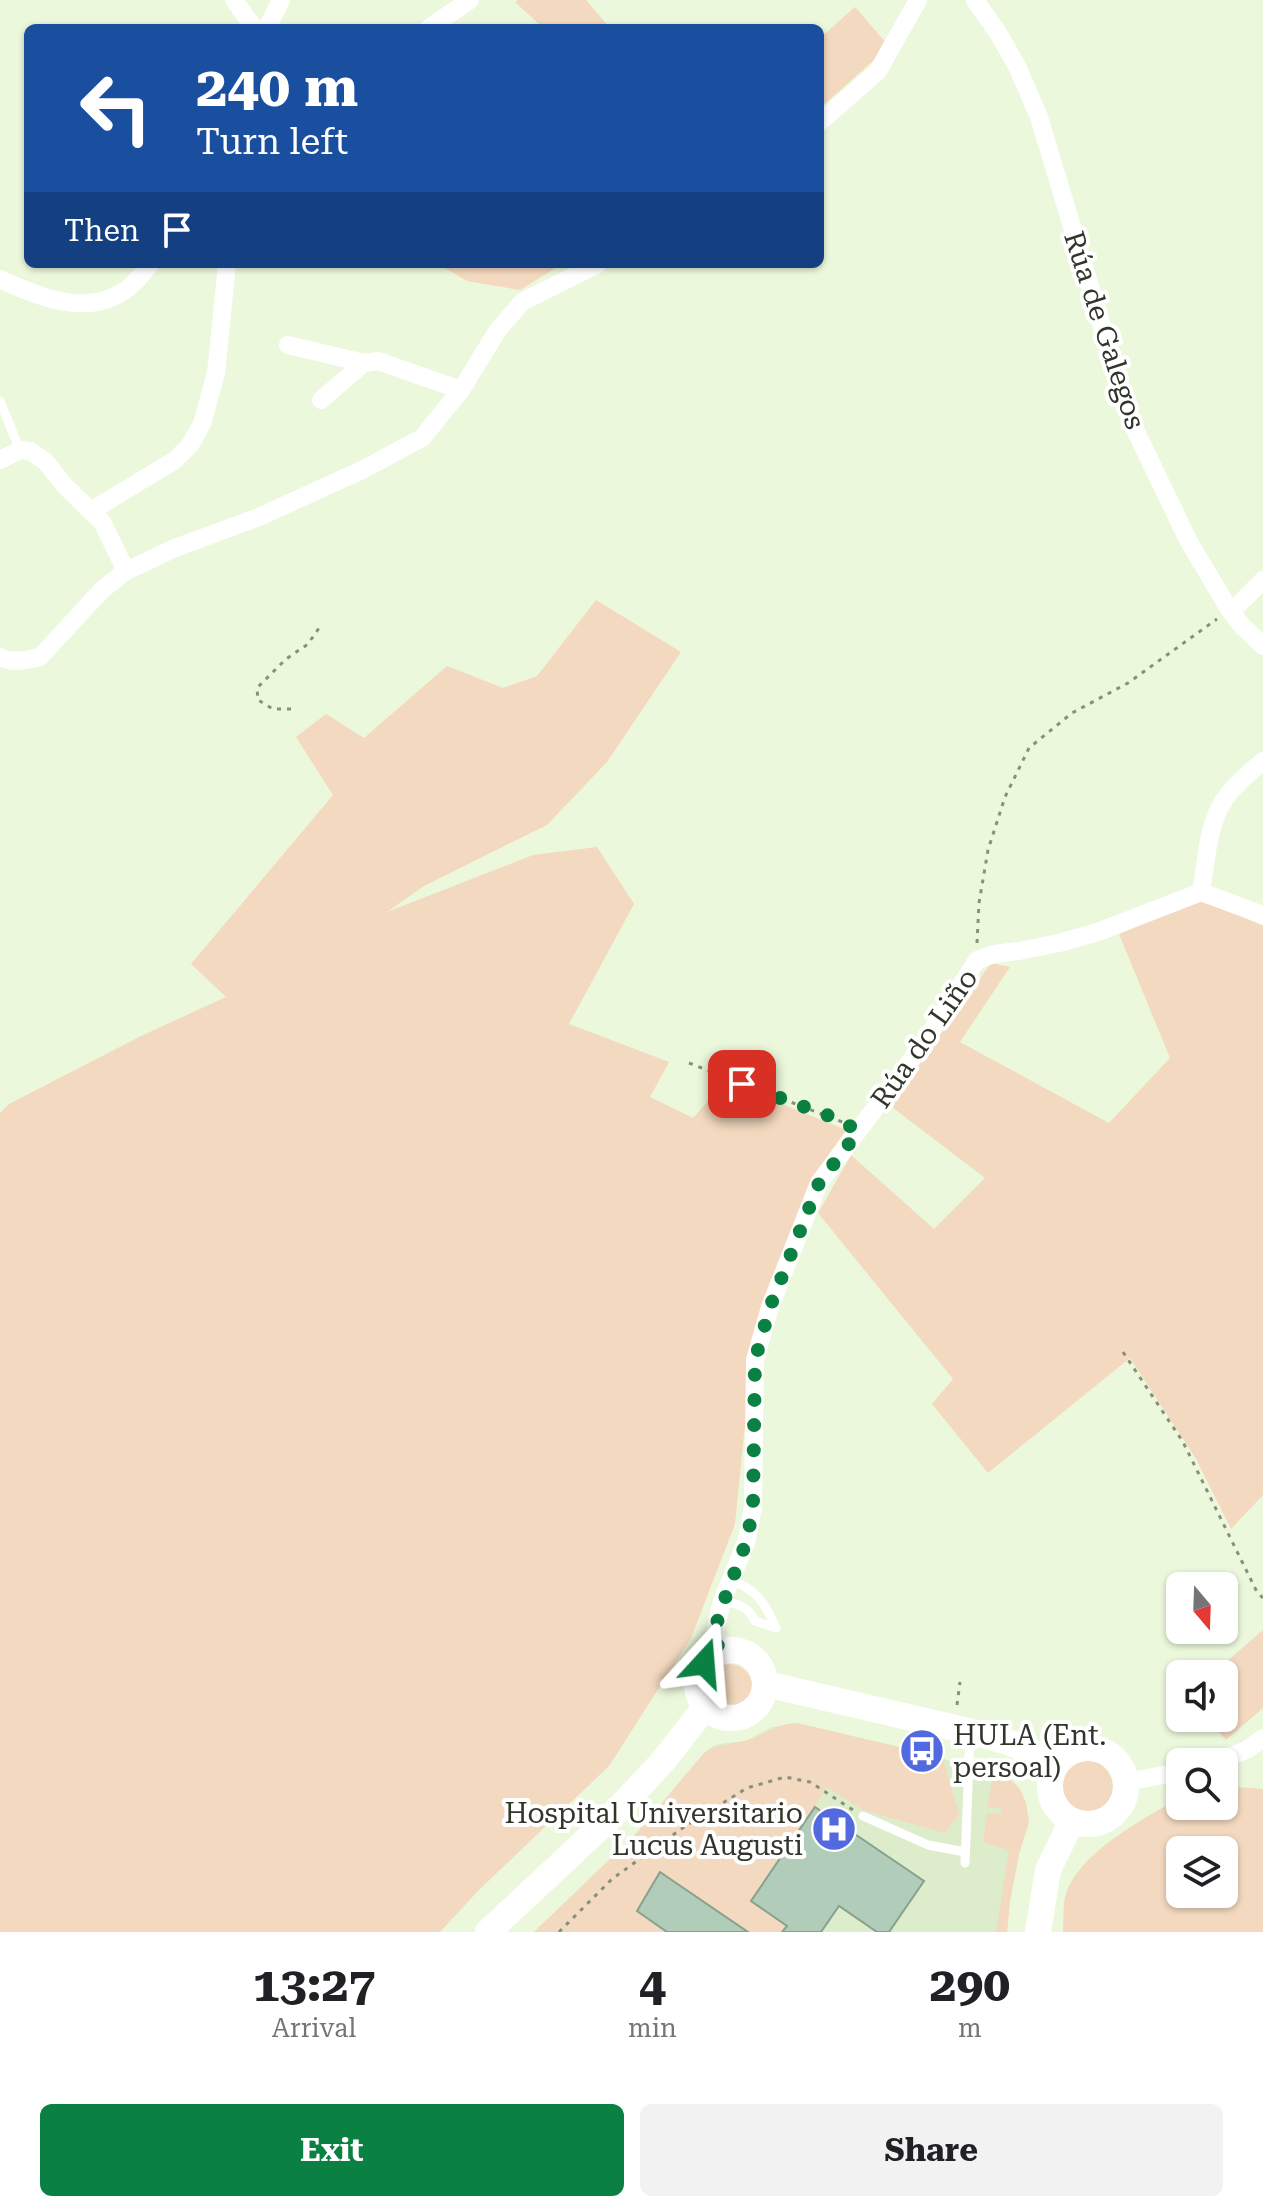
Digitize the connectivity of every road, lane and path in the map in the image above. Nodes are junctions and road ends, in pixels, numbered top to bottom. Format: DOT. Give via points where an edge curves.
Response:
graph roads {
  1 [pos="234,0"];
  2 [pos="281,0"];
  3 [pos="470,0"];
  4 [pos="918,0"];
  5 [pos="975,0"];
  6 [pos="251,24"];
  7 [pos="269,24"];
  8 [pos="435,24"];
  9 [pos="824,118"];
  10 [pos="147,268"];
  11 [pos="227,268"];
  12 [pos="590,268"];
  13 [pos="0,279"];
  14 [pos="288,345"];
  15 [pos="364,363"];
  16 [pos="461,390"];
  17 [pos="321,400"];
  18 [pos="0,401"];
  19 [pos="20,450"];
  20 [pos="0,460"];
  21 [pos="91,511"];
  22 [pos="126,571"];
  23 [pos="1263,580"];
  24 [pos="1229,609"];
  25 [pos="319,628"];
  26 [pos="1263,646"];
  27 [pos="0,657"];
  28 [pos="291,709"];
  29 [pos="1263,761"];
  30 [pos="1201,892"];
  31 [pos="1263,915"];
  32 [pos="977,960"];
  33 [pos="689,1063"];
  34 [pos="858,1132"];
  35 [pos="1123,1352"];
  36 [pos="730,1581"];
  37 [pos="1263,1598"];
  38 [pos="722,1601"];
  39 [pos="719,1652"];
  40 [pos="960,1682"];
  41 [pos="766,1684"];
  42 [pos="957,1705"];
  43 [pos="706,1706"];
  44 [pos="970,1732"];
  45 [pos="1263,1738"];
  46 [pos="1238,1753"];
  47 [pos="1056,1763"];
  48 [pos="1166,1775"];
  49 [pos="1126,1782"];
  50 [pos="863,1816"];
  51 [pos="1072,1821"];
  52 [pos="488,1932"];
  53 [pos="559,1932"];
  54 [pos="1038,1932"];
  1 -- 6 [label="street"];
  2 -- 7 [label="street"];
  3 -- 8 [label="street"];
  4 -- 9 [label="street" via="878,71"];
  5 -- 24 [label="street, Rúa de Galegos" via="1017,66 1039,117 1130,419 1188,540"];
  10 -- 13 [label="street" via="133,285 98,303 66,303"];
  11 -- 21 [label="street" via="216,373 202,424 175,460"];
  12 -- 16 [label="street" via="522,302"];
  14 -- 15 [label="street"];
  15 -- 16 [label="street" via="378,361"];
  15 -- 17 [label="street"];
  16 -- 22 [label="street" via="422,438 259,517"];
  18 -- 19 [label="lane"];
  19 -- 20 [label="street"];
  19 -- 21 [label="street" via="45,461"];
  21 -- 22 [label="street"];
  22 -- 27 [label="street" via="40,657"];
  23 -- 24 [label="street"];
  24 -- 26 [label="street, Rúa de Galegos"];
  24 -- 32 [label="path" via="1128,683 1072,713 1029,748 988,850"];
  25 -- 28 [label="path" via="257,688 258,700 273,709"];
  29 -- 30 [label="street" via="1220,806"];
  30 -- 31 [label="street"];
  30 -- 32 [label="street, Rúa do Liño" via="1098,932"];
  32 -- 34 [label="street, Rúa do Liño"];
  33 -- 34 [label="path" via="843,1121"];
  34 -- 36 [label="street, Rúa do Liño" via="819,1183 770,1307 755,1360 753,1507 747,1540"];
  35 -- 37 [label="path" via="1183,1442"];
  36 -- 38 [label="street, Rúa do Liño"];
  36 -- 38 [label="lane" via="757,1595 776,1628 755,1621 741,1604"];
  38 -- 39 [label="street, Rúa do Liño" via="715,1632"];
  39 -- 41 [label="street" via="751,1656"];
  39 -- 43 [label="street" via="700,1671 698,1689"];
  40 -- 42 [label="path"];
  41 -- 43 [label="street" via="760,1703 744,1716 723,1717"];
  41 -- 44 [label="street"];
  43 -- 52 [label="street" via="611,1817"];
  44 -- 47 [label="street"];
  44 -- 50 [label="lane" via="965,1857"];
  45 -- 46 [label="street"];
  47 -- 49 [label="street" via="1070,1752 1097,1748 1121,1766"];
  47 -- 51 [label="street" via="1050,1795"];
  48 -- 49 [label="street"];
  49 -- 51 [label="street" via="1124,1798 1113,1815 1096,1823"];
  50 -- 53 [label="path" via="810,1782 785,1777 747,1788 612,1879"];
  51 -- 54 [label="street" via="1048,1870"];
}
